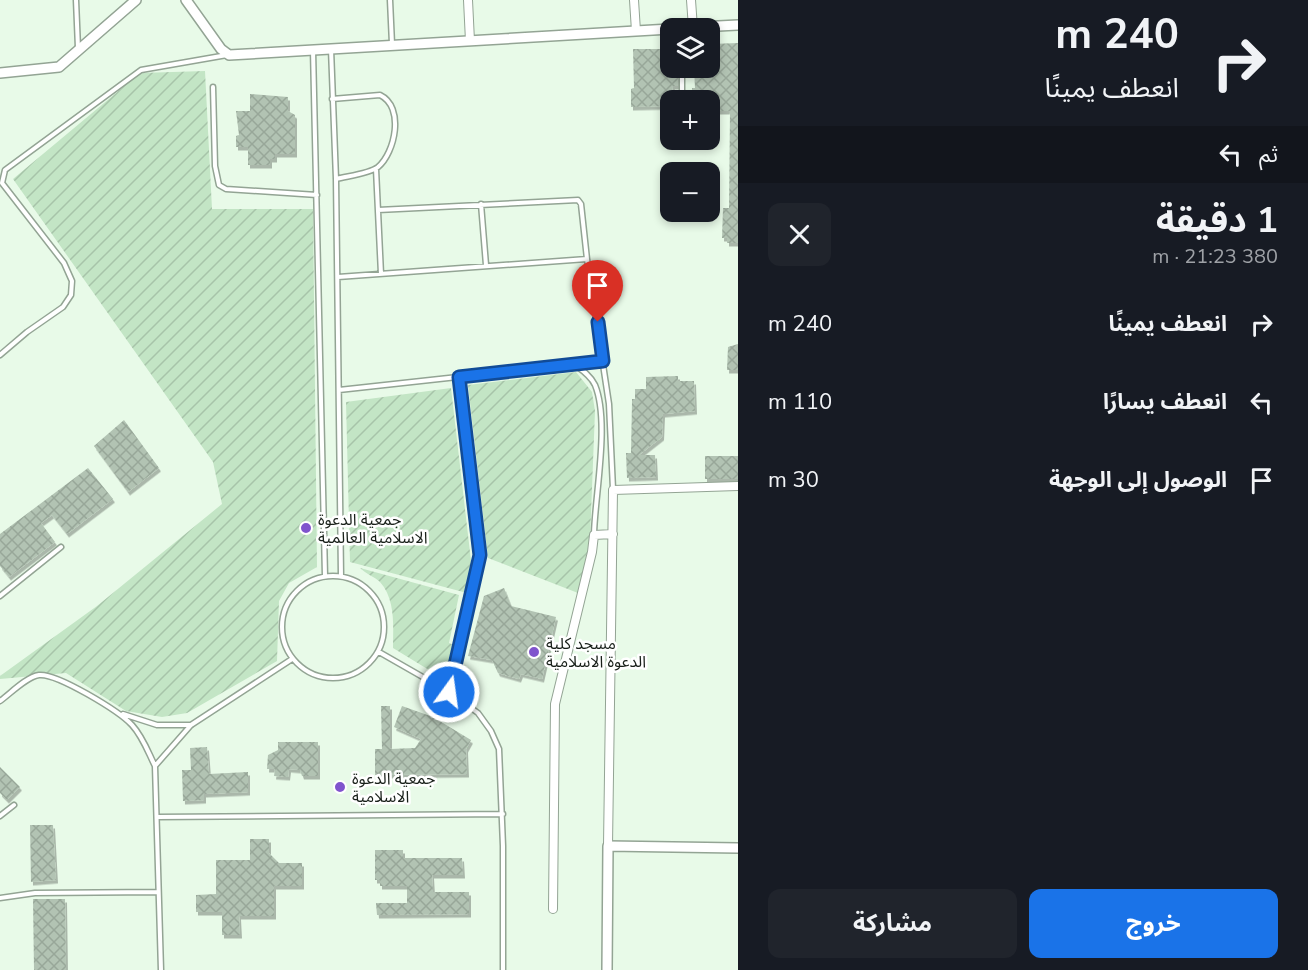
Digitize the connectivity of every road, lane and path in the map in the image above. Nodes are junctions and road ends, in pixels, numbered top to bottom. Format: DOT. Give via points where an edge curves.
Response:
graph roads {
  1 [pos="76,0"];
  2 [pos="136,0"];
  3 [pos="186,0"];
  4 [pos="390,0"];
  5 [pos="468,0"];
  6 [pos="634,0"];
  7 [pos="692,0"];
  8 [pos="693,18"];
  9 [pos="738,25"];
  10 [pos="720,26"];
  11 [pos="660,30"];
  12 [pos="636,31"];
  13 [pos="470,41"];
  14 [pos="392,45"];
  15 [pos="313,49"];
  16 [pos="331,49"];
  17 [pos="78,51"];
  18 [pos="228,55"];
  19 [pos="0,73"];
  20 [pos="213,87"];
  21 [pos="332,99"];
  22 [pos="376,169"];
  23 [pos="336,179"];
  24 [pos="317,195"];
  25 [pos="481,204"];
  26 [pos="378,210"];
  27 [pos="587,259"];
  28 [pos="486,265"];
  29 [pos="381,274"];
  30 [pos="338,277"];
  31 [pos="0,355"];
  32 [pos="603,361"];
  33 [pos="575,365"];
  34 [pos="459,377"];
  35 [pos="339,390"];
  36 [pos="738,486"];
  37 [pos="613,489"];
  38 [pos="613,534"];
  39 [pos="594,535"];
  40 [pos="61,547"];
  41 [pos="325,576"];
  42 [pos="341,576"];
  43 [pos="0,596"];
  44 [pos="379,652"];
  45 [pos="292,659"];
  46 [pos="449,692"];
  47 [pos="0,701"];
  48 [pos="119,713"];
  49 [pos="191,725"];
  50 [pos="154,766"];
  51 [pos="14,804"];
  52 [pos="503,814"];
  53 [pos="0,816"];
  54 [pos="157,817"];
  55 [pos="608,846"];
  56 [pos="738,848"];
  57 [pos="158,892"];
  58 [pos="0,898"];
  59 [pos="553,909"];
  60 [pos="161,970"];
  61 [pos="503,970"];
  62 [pos="607,970"];
  1 -- 17 [label="lane"];
  2 -- 17 [label="street"];
  3 -- 18 [label="street"];
  4 -- 14 [label="lane"];
  5 -- 13 [label="street"];
  6 -- 12 [label="street"];
  7 -- 8 [label="street"];
  9 -- 10 [label="street"];
  11 -- 12 [label="street"];
  12 -- 13 [label="street"];
  13 -- 14 [label="street"];
  14 -- 16 [label="street"];
  15 -- 16 [label="street"];
  15 -- 18 [label="street"];
  15 -- 24 [label="lane"];
  16 -- 21 [label="lane"];
  17 -- 19 [label="street" via="59,67"];
  18 -- 31 [label="lane" via="141,70 5,170 2,183 64,263 72,281 71,295 63,308"];
  20 -- 24 [label="lane" via="219,184 226,189"];
  21 -- 22 [label="lane" via="380,95 389,102 395,117 395,133 386,157"];
  21 -- 23 [label="lane"];
  22 -- 23 [label="lane"];
  22 -- 26 [label="lane"];
  23 -- 30 [label="lane"];
  24 -- 41 [label="lane"];
  25 -- 26 [label="lane"];
  25 -- 27 [label="lane" via="578,200"];
  25 -- 28 [label="lane"];
  26 -- 29 [label="lane"];
  27 -- 28 [label="lane"];
  27 -- 32 [label="lane"];
  28 -- 29 [label="lane"];
  29 -- 30 [label="lane"];
  30 -- 35 [label="lane"];
  32 -- 33 [label="lane"];
  32 -- 37 [label="lane"];
  33 -- 34 [label="lane"];
  33 -- 39 [label="lane" via="595,384 599,406 601,461"];
  34 -- 35 [label="lane"];
  34 -- 46 [label="lane" via="480,555"];
  35 -- 42 [label="lane"];
  36 -- 37 [label="street"];
  37 -- 38 [label="street"];
  38 -- 39 [label="street"];
  38 -- 55 [label="street"];
  39 -- 59 [label="street" via="555,704"];
  40 -- 43 [label="lane"];
  41 -- 42 [label="lane"];
  41 -- 45 [label="lane" via="300,587 284,608 281,634"];
  42 -- 44 [label="lane" via="364,585 380,604 385,629"];
  44 -- 45 [label="lane" via="361,671 337,679 312,675"];
  44 -- 46 [label="lane"];
  45 -- 49 [label="lane"];
  46 -- 52 [label="lane" via="478,713 491,730 499,749"];
  47 -- 48 [label="lane" via="34,676 45,675"];
  48 -- 49 [label="lane" via="157,725"];
  48 -- 50 [label="lane" via="146,745"];
  49 -- 50 [label="lane"];
  50 -- 54 [label="lane"];
  51 -- 53 [label="lane"];
  52 -- 54 [label="lane"];
  52 -- 61 [label="lane"];
  54 -- 57 [label="lane"];
  55 -- 56 [label="street"];
  55 -- 62 [label="street"];
  57 -- 58 [label="lane" via="35,892"];
  57 -- 60 [label="lane"];
}
